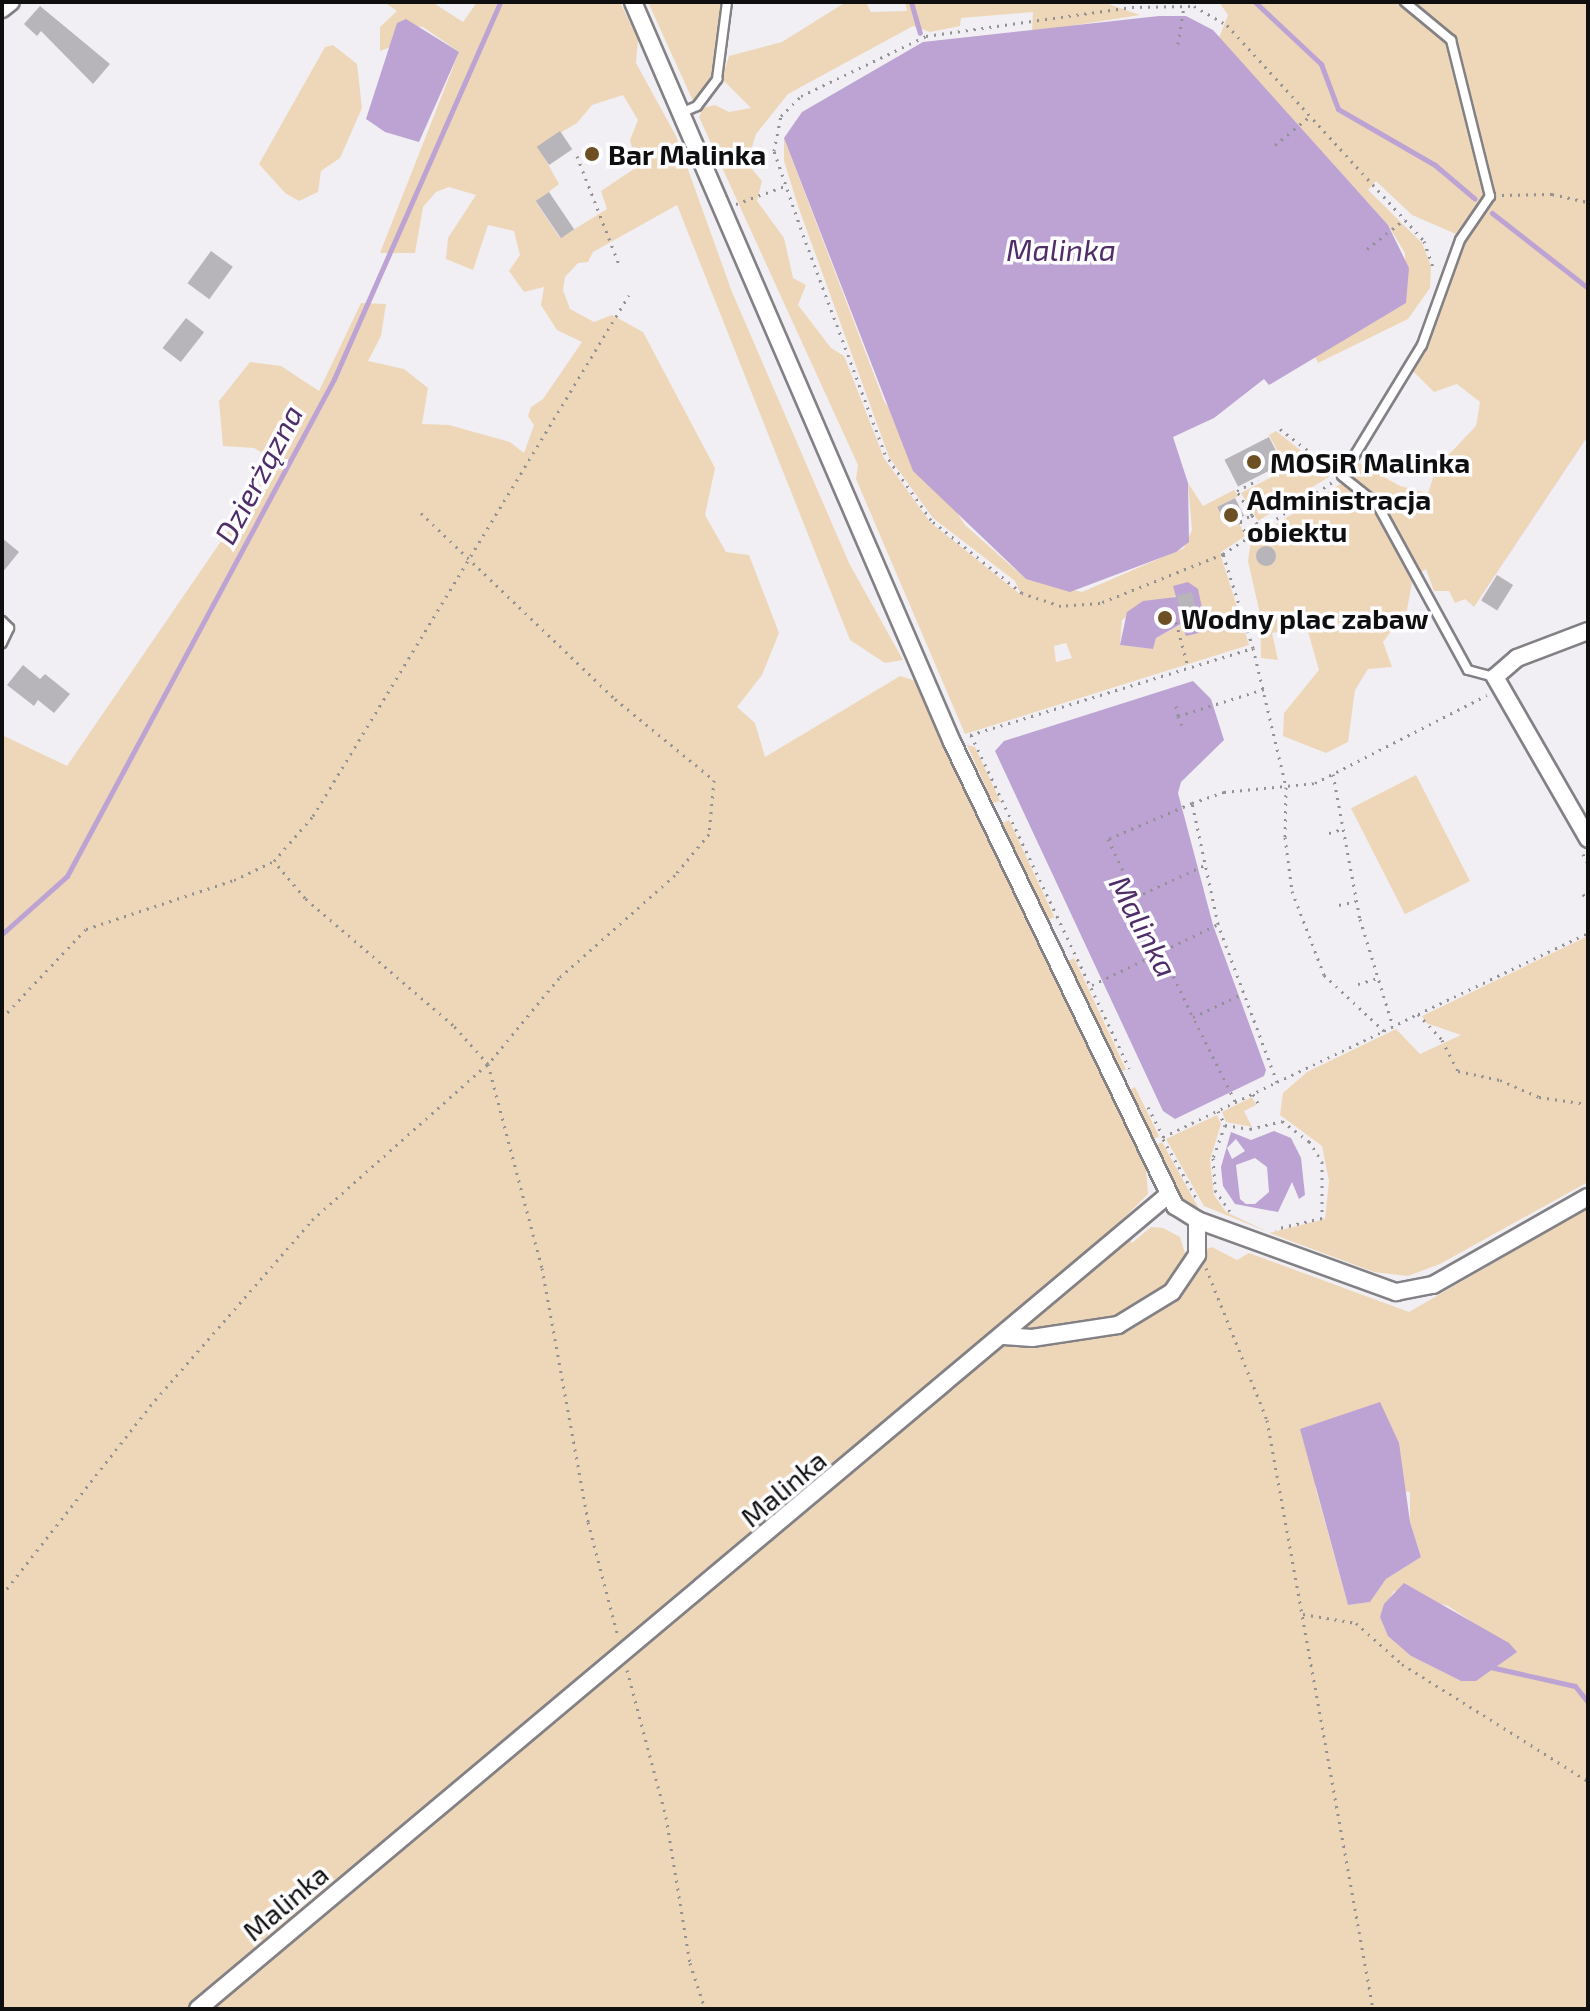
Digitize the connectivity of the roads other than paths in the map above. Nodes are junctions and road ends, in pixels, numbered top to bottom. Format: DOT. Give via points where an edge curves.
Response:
graph roads {
  1 [pos="11,2"];
  2 [pos="633,2"];
  3 [pos="727,2"];
  4 [pos="1405,2"];
  5 [pos="2,9"];
  6 [pos="683,112"];
  7 [pos="2,621"];
  8 [pos="1588,631"];
  9 [pos="2,643"];
  10 [pos="1495,677"];
  11 [pos="1588,839"];
  12 [pos="1168,1195"];
  13 [pos="1588,1197"];
  14 [pos="1197,1220"];
  15 [pos="1004,1336"];
  16 [pos="198,2009"];
  1 -- 5 [label="street"];
  2 -- 6 [label="street"];
  3 -- 6 [label="lane" via="717,79 697,106"];
  4 -- 10 [label="lane" via="1451,40 1490,196 1460,240 1422,345 1342,476 1377,504 1468,670"];
  6 -- 12 [label="street" via="952,742"];
  7 -- 9 [label="lane" via="9,628"];
  8 -- 10 [label="street" via="1517,658"];
  10 -- 11 [label="street"];
  12 -- 14 [label="street"];
  12 -- 15 [label="street, Malinka"];
  13 -- 14 [label="street" via="1433,1285 1396,1292"];
  14 -- 15 [label="street" via="1197,1255 1172,1292 1118,1325 1032,1338"];
  15 -- 16 [label="street, Malinka"];
}
